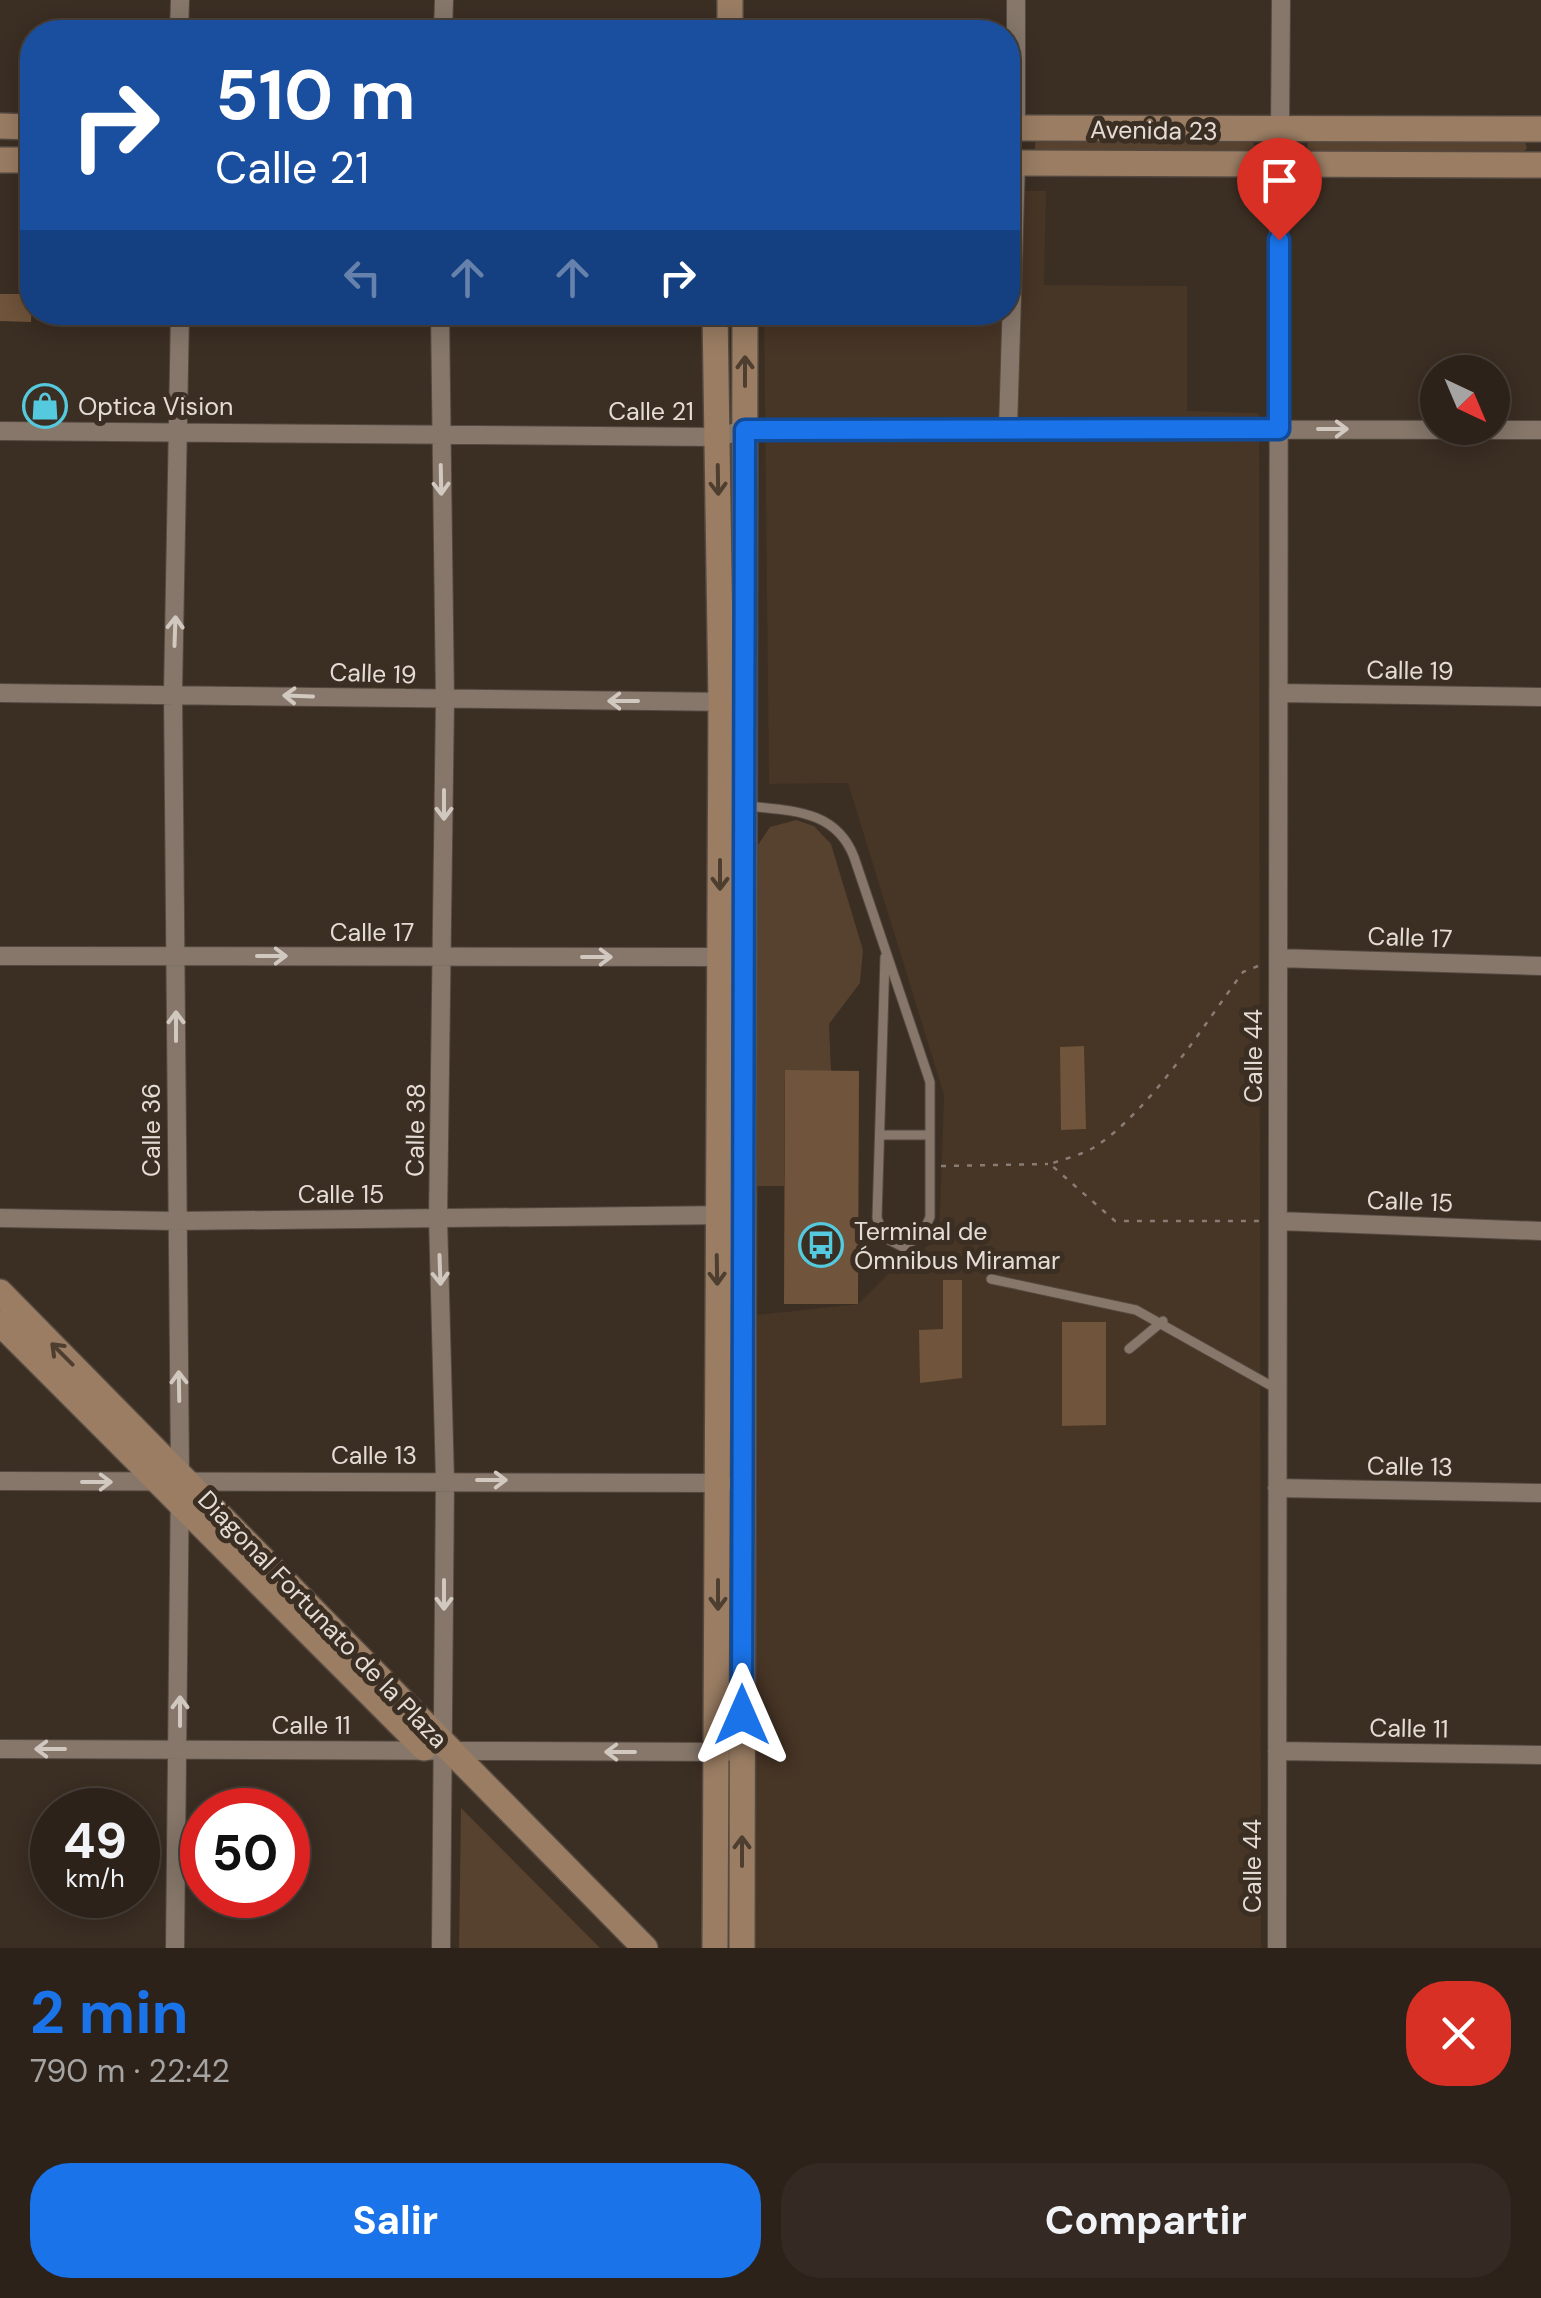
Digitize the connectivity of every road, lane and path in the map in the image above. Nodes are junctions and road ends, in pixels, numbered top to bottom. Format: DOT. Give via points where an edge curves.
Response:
graph roads {
  1 [pos="1281,0"];
  2 [pos="1020,128"];
  3 [pos="1541,129"];
  4 [pos="1280,132"];
  5 [pos="1020,163"];
  6 [pos="1280,164"];
  7 [pos="1541,165"];
  8 [pos="180,325"];
  9 [pos="440,325"];
  10 [pos="715,325"];
  11 [pos="745,325"];
  12 [pos="1010,325"];
  13 [pos="1008,429"];
  14 [pos="1279,429"];
  15 [pos="745,430"];
  16 [pos="1541,430"];
  17 [pos="0,432"];
  18 [pos="181,433"];
  19 [pos="440,435"];
  20 [pos="717,437"];
  21 [pos="173,692"];
  22 [pos="0,693"];
  23 [pos="1279,694"];
  24 [pos="1541,697"];
  25 [pos="444,700"];
  26 [pos="733,702"];
  27 [pos="733,805"];
  28 [pos="0,956"];
  29 [pos="176,956"];
  30 [pos="443,957"];
  31 [pos="732,957"];
  32 [pos="885,957"];
  33 [pos="1278,958"];
  34 [pos="1541,966"];
  35 [pos="880,1135"];
  36 [pos="930,1135"];
  37 [pos="1050,1164"];
  38 [pos="938,1166"];
  39 [pos="716,1215"];
  40 [pos="743,1215"];
  41 [pos="0,1218"];
  42 [pos="438,1218"];
  43 [pos="175,1221"];
  44 [pos="1278,1221"];
  45 [pos="1541,1230"];
  46 [pos="991,1278"];
  47 [pos="0,1292"];
  48 [pos="1163,1321"];
  49 [pos="0,1323"];
  50 [pos="1129,1349"];
  51 [pos="1278,1389"];
  52 [pos="445,1480"];
  53 [pos="719,1480"];
  54 [pos="0,1482"];
  55 [pos="178,1484"];
  56 [pos="1278,1488"];
  57 [pos="1541,1493"];
  58 [pos="743,1497"];
  59 [pos="0,1749"];
  60 [pos="180,1750"];
  61 [pos="1277,1750"];
  62 [pos="729,1752"];
  63 [pos="441,1753"];
  64 [pos="1541,1755"];
  65 [pos="175,1948"];
  66 [pos="441,1948"];
  67 [pos="623,1948"];
  68 [pos="644,1948"];
  69 [pos="715,1948"];
  70 [pos="742,1948"];
  71 [pos="1277,1948"];
  1 -- 4 [label="street"];
  2 -- 4 [label="main road, Avenida 23"];
  3 -- 4 [label="main road, Avenida 23"];
  4 -- 6 [label="main road"];
  5 -- 6 [label="main road, Avenida 23"];
  6 -- 7 [label="main road, Avenida 23"];
  6 -- 14 [label="street, Calle 44"];
  8 -- 18 [label="street, Calle 36"];
  9 -- 19 [label="street, Calle 38"];
  10 -- 20 [label="main road"];
  15 -- 11 [label="main road, one-way"];
  12 -- 13 [label="street"];
  13 -- 14 [label="street, Calle 21"];
  13 -- 15 [label="street, Calle 21"];
  14 -- 16 [label="street, Calle 21, one-way"];
  14 -- 23 [label="street, Calle 44"];
  15 -- 20 [label="street, Calle 21"];
  15 -- 26 [label="main road"];
  17 -- 18 [label="street, Calle 21"];
  18 -- 19 [label="street, Calle 21"];
  21 -- 18 [label="street, Calle 36, one-way"];
  19 -- 20 [label="street, Calle 21"];
  19 -- 25 [label="street, Calle 38, one-way"];
  20 -- 26 [label="main road, one-way"];
  21 -- 22 [label="street, Calle 19"];
  25 -- 21 [label="street, Calle 19, one-way"];
  21 -- 29 [label="street, Calle 36"];
  23 -- 24 [label="street, Calle 19"];
  23 -- 33 [label="street, Calle 44"];
  26 -- 25 [label="street, Calle 19, one-way"];
  25 -- 30 [label="street, Calle 38, one-way"];
  26 -- 27 [label="main road"];
  27 -- 31 [label="main road"];
  27 -- 32 [label="lane" via="817,816 842,833"];
  28 -- 29 [label="street, Calle 17"];
  29 -- 30 [label="street, Calle 17, one-way"];
  43 -- 29 [label="street, Calle 36, one-way"];
  30 -- 31 [label="street, Calle 17, one-way"];
  30 -- 42 [label="street, Calle 38"];
  31 -- 39 [label="main road"];
  31 -- 40 [label="main road"];
  32 -- 35 [label="lane"];
  32 -- 36 [label="lane" via="930,1082"];
  33 -- 34 [label="street, Calle 17"];
  33 -- 37 [label="path" via="1244,972 1180,1060 1114,1130 1093,1148"];
  33 -- 44 [label="street, Calle 44"];
  35 -- 36 [label="lane"];
  35 -- 36 [label="lane" via="877,1218 885,1238 902,1247 913,1244 928,1224"];
  37 -- 38 [label="path"];
  37 -- 44 [label="path" via="1114,1221"];
  39 -- 40 [label="street, Calle 15"];
  39 -- 42 [label="street, Calle 15"];
  39 -- 53 [label="main road, one-way"];
  40 -- 58 [label="main road"];
  41 -- 43 [label="street, Calle 15"];
  42 -- 43 [label="street, Calle 15"];
  42 -- 52 [label="street, Calle 38, one-way"];
  55 -- 43 [label="street, Calle 36, one-way"];
  44 -- 45 [label="street, Calle 15"];
  44 -- 51 [label="street, Calle 44"];
  46 -- 48 [label="lane"];
  55 -- 47 [label="main road, Diagonal Fortunato de la Plaza, one-way"];
  48 -- 50 [label="lane"];
  48 -- 51 [label="lane"];
  49 -- 55 [label="main road, Diagonal Fortunato de la Plaza"];
  51 -- 56 [label="street, Calle 44"];
  52 -- 53 [label="street, Calle 13, one-way"];
  52 -- 55 [label="street, Calle 13"];
  52 -- 63 [label="street, Calle 38, one-way"];
  53 -- 58 [label="street"];
  53 -- 62 [label="main road, one-way"];
  54 -- 55 [label="street, Calle 13, one-way"];
  60 -- 55 [label="street, Calle 36, one-way"];
  55 -- 63 [label="main road, Diagonal Fortunato de la Plaza"];
  56 -- 57 [label="street, Calle 13"];
  56 -- 61 [label="street, Calle 44"];
  58 -- 62 [label="main road"];
  60 -- 59 [label="street, Calle 11, one-way"];
  60 -- 63 [label="street, Calle 11"];
  60 -- 65 [label="street, Calle 36"];
  61 -- 64 [label="street, Calle 11"];
  61 -- 71 [label="street, Calle 44"];
  62 -- 63 [label="street, Calle 11, one-way"];
  62 -- 69 [label="main road"];
  70 -- 62 [label="main road, one-way"];
  63 -- 66 [label="street, Calle 38"];
  63 -- 67 [label="main road, Diagonal Fortunato de la Plaza"];
  63 -- 68 [label="main road, Diagonal Fortunato de la Plaza"];
}
